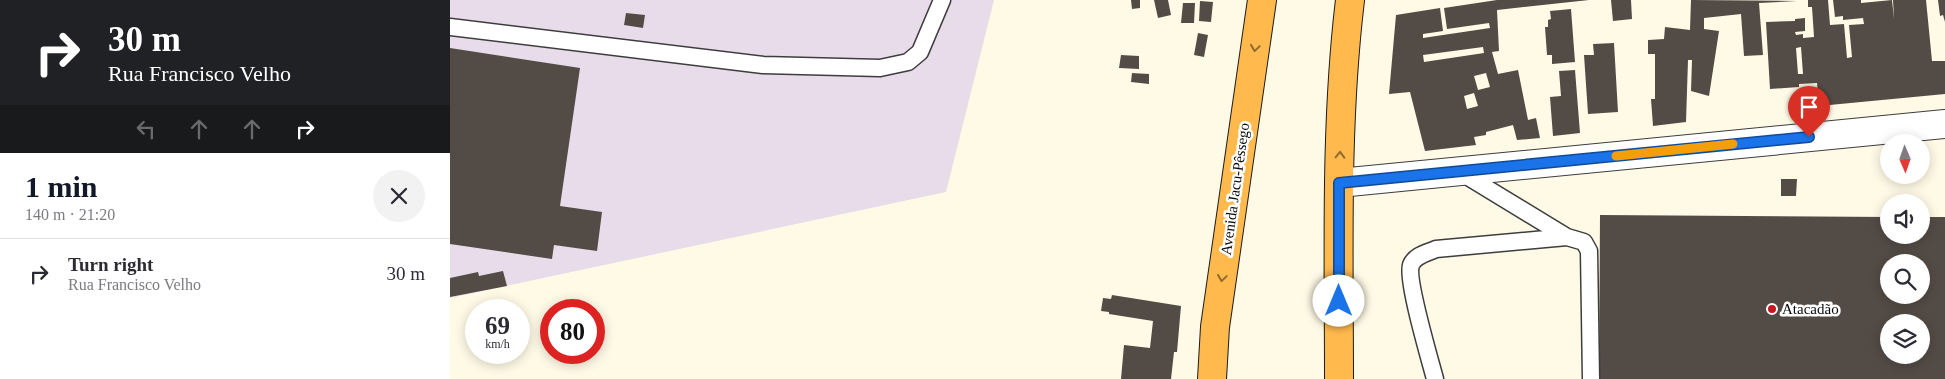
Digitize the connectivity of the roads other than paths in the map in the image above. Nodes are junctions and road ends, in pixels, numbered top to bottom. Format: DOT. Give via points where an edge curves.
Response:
graph roads {
  1 [pos="942,0"];
  2 [pos="1262,0"];
  3 [pos="1350,0"];
  4 [pos="450,27"];
  5 [pos="1945,124"];
  6 [pos="1458,171"];
  7 [pos="1339,183"];
  8 [pos="1568,237"];
  9 [pos="1212,379"];
  10 [pos="1339,379"];
  11 [pos="1435,379"];
  12 [pos="1591,379"];
  1 -- 4 [label="lane" via="920,52 908,62 880,68 763,65"];
  2 -- 9 [label="highway, Avenida Jacu-Pêssego, one-way" via="1215,327"];
  7 -- 3 [label="highway, one-way"];
  5 -- 6 [label="street"];
  6 -- 7 [label="street"];
  6 -- 8 [label="lane"];
  7 -- 10 [label="highway"];
  8 -- 11 [label="lane" via="1436,249 1413,260 1410,272 1413,291"];
  8 -- 12 [label="lane" via="1584,242 1589,251"];
}
